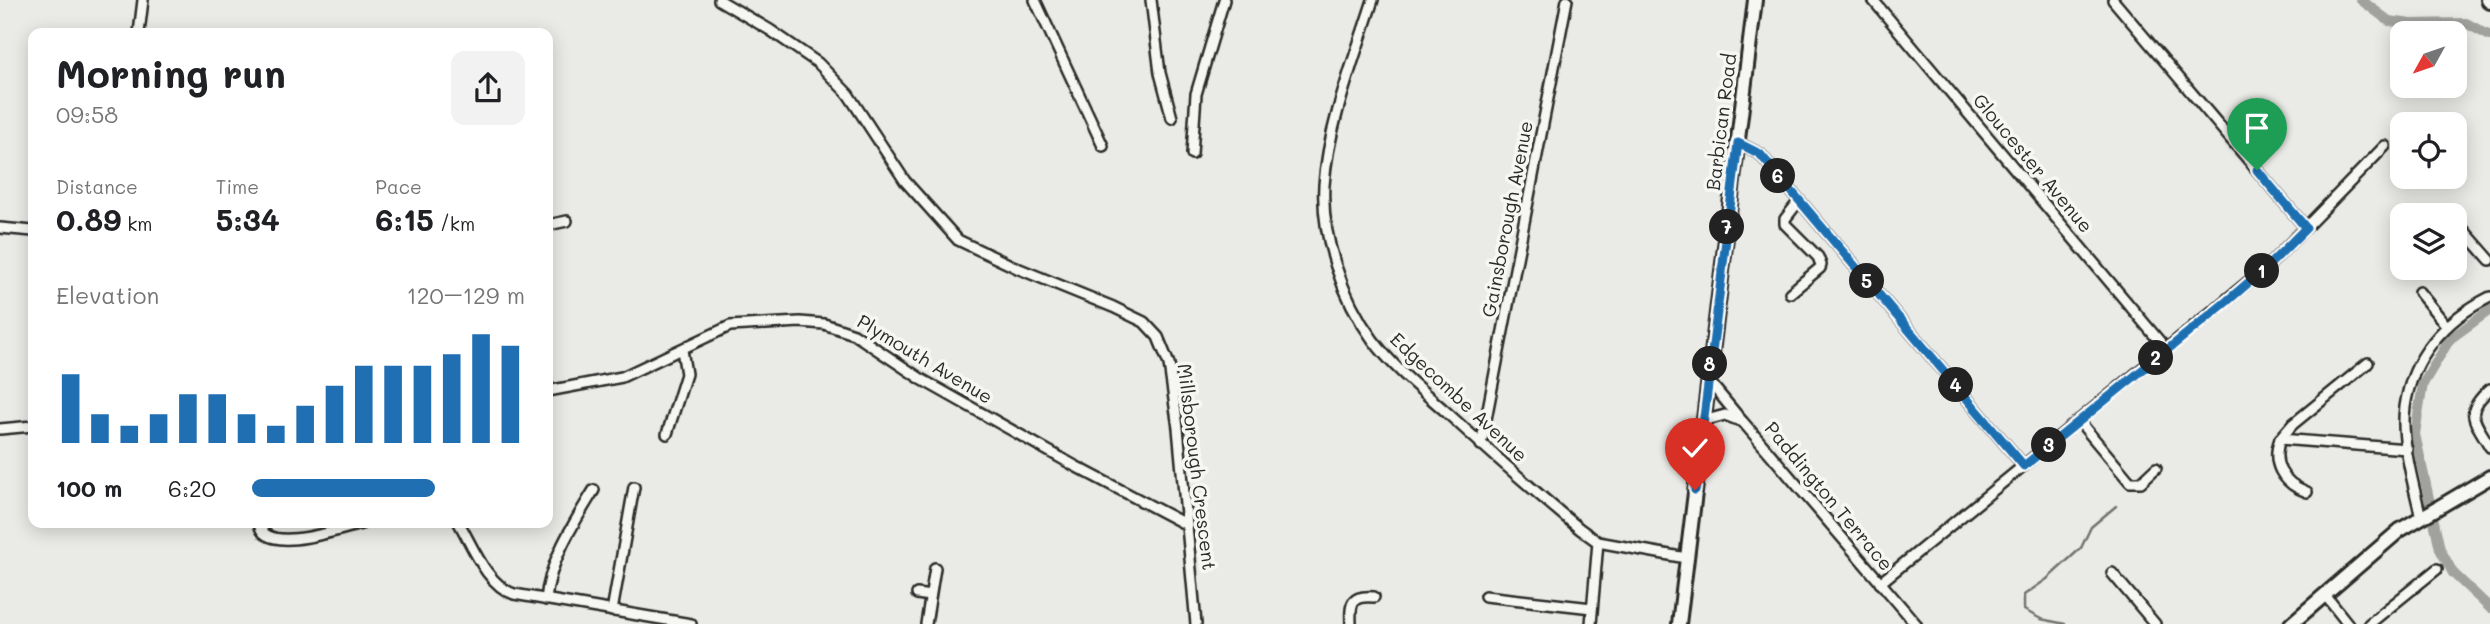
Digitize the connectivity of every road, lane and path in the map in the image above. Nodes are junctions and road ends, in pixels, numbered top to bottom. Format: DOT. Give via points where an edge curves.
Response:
graph roads {
  1 [pos="144,0"];
  2 [pos="719,0"];
  3 [pos="1035,0"];
  4 [pos="1151,0"];
  5 [pos="1224,0"];
  6 [pos="1373,0"];
  7 [pos="1567,0"];
  8 [pos="1755,0"];
  9 [pos="1873,0"];
  10 [pos="2113,0"];
  11 [pos="140,28"];
  12 [pos="1172,118"];
  13 [pos="1738,143"];
  14 [pos="1103,146"];
  15 [pos="2385,146"];
  16 [pos="1192,153"];
  17 [pos="1799,201"];
  18 [pos="567,221"];
  19 [pos="553,224"];
  20 [pos="0,228"];
  21 [pos="2306,228"];
  22 [pos="28,231"];
  23 [pos="2467,234"];
  24 [pos="2490,260"];
  25 [pos="2419,292"];
  26 [pos="1790,293"];
  27 [pos="2490,297"];
  28 [pos="2446,325"];
  29 [pos="2166,349"];
  30 [pos="682,351"];
  31 [pos="2368,363"];
  32 [pos="1708,380"];
  33 [pos="2490,389"];
  34 [pos="553,390"];
  35 [pos="1703,421"];
  36 [pos="2079,421"];
  37 [pos="1742,422"];
  38 [pos="28,426"];
  39 [pos="0,429"];
  40 [pos="667,434"];
  41 [pos="2280,439"];
  42 [pos="1481,445"];
  43 [pos="2490,447"];
  44 [pos="2407,449"];
  45 [pos="2024,466"];
  46 [pos="2156,468"];
  47 [pos="2490,477"];
  48 [pos="634,487"];
  49 [pos="594,490"];
  50 [pos="2307,492"];
  51 [pos="2422,517"];
  52 [pos="1187,525"];
  53 [pos="260,528"];
  54 [pos="344,528"];
  55 [pos="462,528"];
  56 [pos="1598,542"];
  57 [pos="1686,558"];
  58 [pos="935,568"];
  59 [pos="2437,569"];
  60 [pos="2112,573"];
  61 [pos="1880,583"];
  62 [pos="917,594"];
  63 [pos="2325,595"];
  64 [pos="930,596"];
  65 [pos="1485,596"];
  66 [pos="1374,597"];
  67 [pos="546,600"];
  68 [pos="1592,608"];
  69 [pos="612,611"];
  70 [pos="674,623"];
  71 [pos="691,624"];
  72 [pos="926,624"];
  73 [pos="1196,624"];
  74 [pos="1351,624"];
  75 [pos="1591,624"];
  76 [pos="1679,624"];
  77 [pos="1916,624"];
  78 [pos="2155,624"];
  79 [pos="2291,624"];
  80 [pos="2348,624"];
  81 [pos="2370,624"];
  1 -- 11 [label="street"];
  2 -- 52 [label="street, Millsborough Crescent" via="818,63 848,93 905,181 958,240 1144,322 1158,337 1169,364"];
  3 -- 14 [label="street"];
  4 -- 12 [label="street" via="1160,73"];
  5 -- 16 [label="street" via="1196,94"];
  6 -- 42 [label="street, Edgecombe Avenue" via="1343,93 1328,159 1324,208 1330,240 1345,290 1371,338"];
  7 -- 42 [label="street, Gainsborough Avenue"];
  8 -- 13 [label="main road, Barbican Road"];
  9 -- 29 [label="street, Gloucester Avenue"];
  10 -- 21 [label="street"];
  13 -- 17 [label="street" via="1760,154"];
  13 -- 32 [label="main road, Barbican Road"];
  15 -- 21 [label="street"];
  17 -- 26 [label="street" via="1785,224 1821,265"];
  17 -- 45 [label="street"];
  18 -- 19 [label="street"];
  20 -- 22 [label="street"];
  21 -- 29 [label="street" via="2270,264"];
  23 -- 24 [label="street"];
  25 -- 28 [label="street"];
  27 -- 28 [label="street"];
  28 -- 44 [label="street" via="2414,371 2405,408"];
  29 -- 36 [label="street"];
  30 -- 34 [label="street, Plymouth Avenue" via="622,377"];
  30 -- 40 [label="street" via="686,374"];
  30 -- 52 [label="street, Plymouth Avenue" via="730,326 800,322 840,328 985,416"];
  31 -- 41 [label="street"];
  32 -- 35 [label="main road, Barbican Road"];
  32 -- 37 [label="street"];
  33 -- 43 [label="street" via="2476,401 2473,418"];
  35 -- 37 [label="street, Paddington Terrace" via="1725,415"];
  35 -- 57 [label="main road, Barbican Road"];
  36 -- 45 [label="street"];
  36 -- 46 [label="street" via="2130,482 2141,482"];
  37 -- 61 [label="street, Paddington Terrace"];
  38 -- 39 [label="street"];
  41 -- 44 [label="street"];
  41 -- 50 [label="street" via="2275,453 2278,467"];
  42 -- 56 [label="street, Edgecombe Avenue"];
  44 -- 51 [label="street"];
  45 -- 61 [label="street"];
  47 -- 51 [label="main road"];
  48 -- 69 [label="street"];
  49 -- 67 [label="street" via="571,528"];
  51 -- 63 [label="main road" via="2400,530"];
  52 -- 73 [label="street, Millsborough Crescent"];
  53 -- 54 [label="street" via="264,534 295,540"];
  55 -- 67 [label="street" via="503,591"];
  56 -- 57 [label="street, Edgecombe Avenue"];
  56 -- 68 [label="street"];
  57 -- 76 [label="main road, Barbican Road"];
  58 -- 64 [label="street" via="927,583"];
  59 -- 81 [label="street"];
  60 -- 78 [label="street"];
  61 -- 77 [label="street, Paddington Terrace"];
  62 -- 64 [label="street"];
  63 -- 79 [label="main road"];
  63 -- 80 [label="street"];
  64 -- 72 [label="street"];
  65 -- 68 [label="street"];
  66 -- 74 [label="street" via="1354,599"];
  67 -- 69 [label="street"];
  68 -- 75 [label="street"];
  69 -- 70 [label="street"];
  70 -- 71 [label="street"];
}
